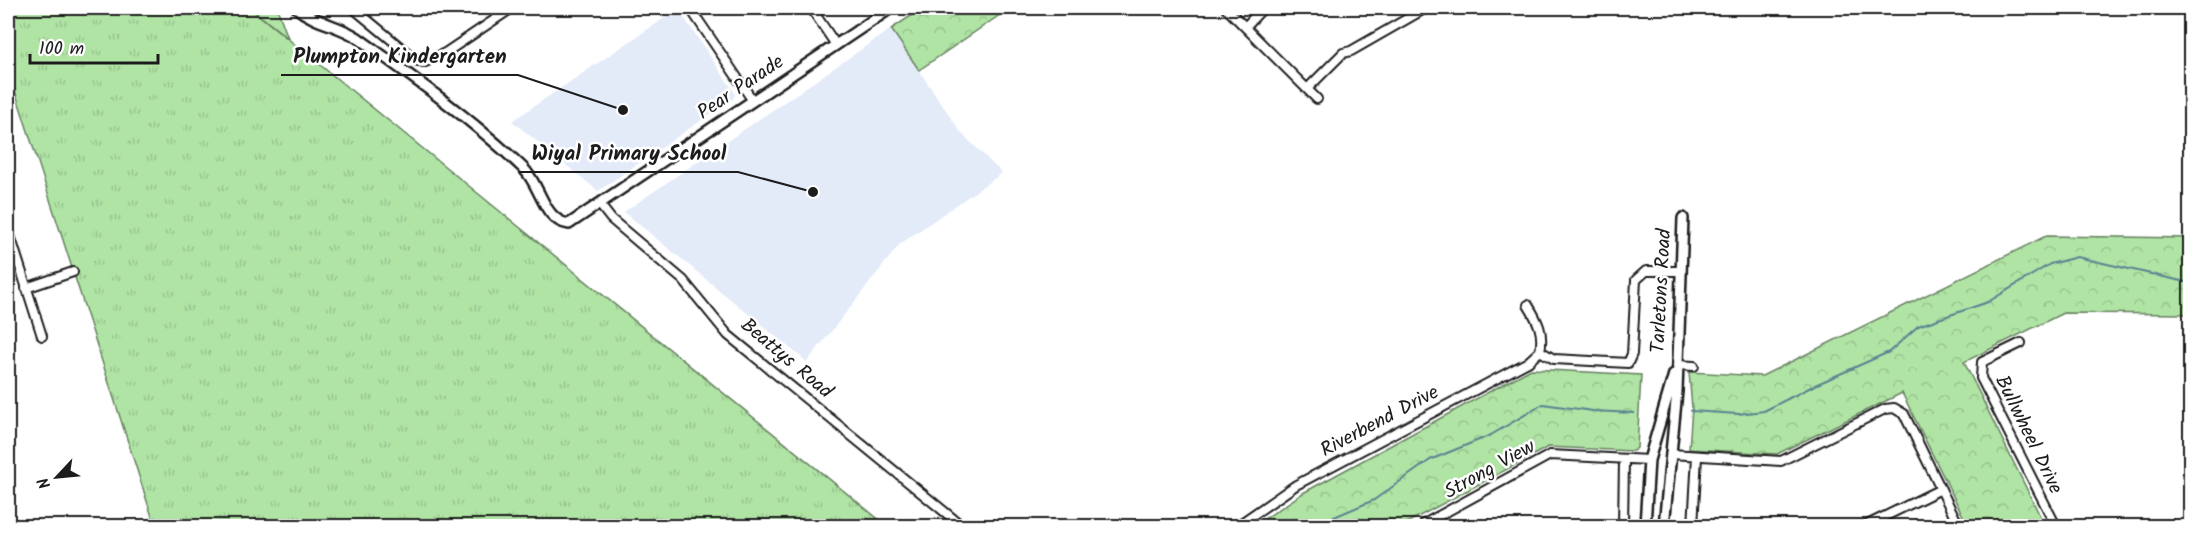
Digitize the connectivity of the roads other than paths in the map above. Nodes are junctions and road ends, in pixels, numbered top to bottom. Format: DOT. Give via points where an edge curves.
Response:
graph roads {
  1 [pos="297,8"];
  2 [pos="353,8"];
  3 [pos="512,8"];
  4 [pos="690,8"];
  5 [pos="811,8"];
  6 [pos="891,8"];
  7 [pos="1226,8"];
  8 [pos="1263,8"];
  9 [pos="1426,8"];
  10 [pos="1245,27"];
  11 [pos="836,45"];
  12 [pos="1307,89"];
  13 [pos="1317,99"];
  14 [pos="753,101"];
  15 [pos="600,205"];
  16 [pos="1683,218"];
  17 [pos="8,229"];
  18 [pos="1681,271"];
  19 [pos="73,272"];
  20 [pos="26,288"];
  21 [pos="1528,305"];
  22 [pos="42,336"];
  23 [pos="2021,344"];
  24 [pos="1540,351"];
  25 [pos="1677,366"];
  26 [pos="1694,366"];
  27 [pos="1671,454"];
  28 [pos="1697,456"];
  29 [pos="1624,460"];
  30 [pos="1649,460"];
  31 [pos="1941,489"];
  32 [pos="962,526"];
  33 [pos="1237,526"];
  34 [pos="1425,526"];
  35 [pos="1623,526"];
  36 [pos="1645,526"];
  37 [pos="1664,526"];
  38 [pos="1692,526"];
  39 [pos="1865,526"];
  40 [pos="1959,526"];
  41 [pos="2056,526"];
  1 -- 15 [label="street, Pear Parade" via="355,36 469,122 524,169 552,218 569,224"];
  2 -- 3 [label="street" via="423,63 445,53"];
  4 -- 14 [label="street"];
  5 -- 11 [label="street"];
  6 -- 11 [label="street, Pear Parade"];
  7 -- 10 [label="street"];
  8 -- 10 [label="street"];
  9 -- 12 [label="street" via="1342,53"];
  10 -- 12 [label="street"];
  11 -- 14 [label="street, Pear Parade"];
  12 -- 13 [label="street"];
  14 -- 15 [label="street, Pear Parade"];
  15 -- 32 [label="street, Beattys Road" via="682,280 728,335"];
  16 -- 18 [label="street, Tarletons Road"];
  17 -- 20 [label="street"];
  18 -- 24 [label="street" via="1646,271 1636,280 1632,354 1628,363 1554,359"];
  18 -- 25 [label="street, Tarletons Road"];
  19 -- 20 [label="street"];
  20 -- 22 [label="street"];
  21 -- 24 [label="street" via="1543,339"];
  23 -- 41 [label="street, Bullwheel Drive" via="1982,362 1981,378"];
  24 -- 33 [label="street, Riverbend Drive" via="1528,362 1296,486"];
  25 -- 26 [label="street"];
  25 -- 27 [label="street, Tarletons Road"];
  25 -- 30 [label="street, Tarletons Road"];
  27 -- 28 [label="street"];
  27 -- 37 [label="street, Tarletons Road"];
  28 -- 31 [label="street" via="1781,461 1894,408 1904,414"];
  28 -- 38 [label="street"];
  29 -- 30 [label="street, Strong View"];
  29 -- 34 [label="street, Strong View" via="1550,455"];
  29 -- 35 [label="street"];
  30 -- 36 [label="street, Tarletons Road"];
  31 -- 39 [label="street"];
  31 -- 40 [label="street"];
}
